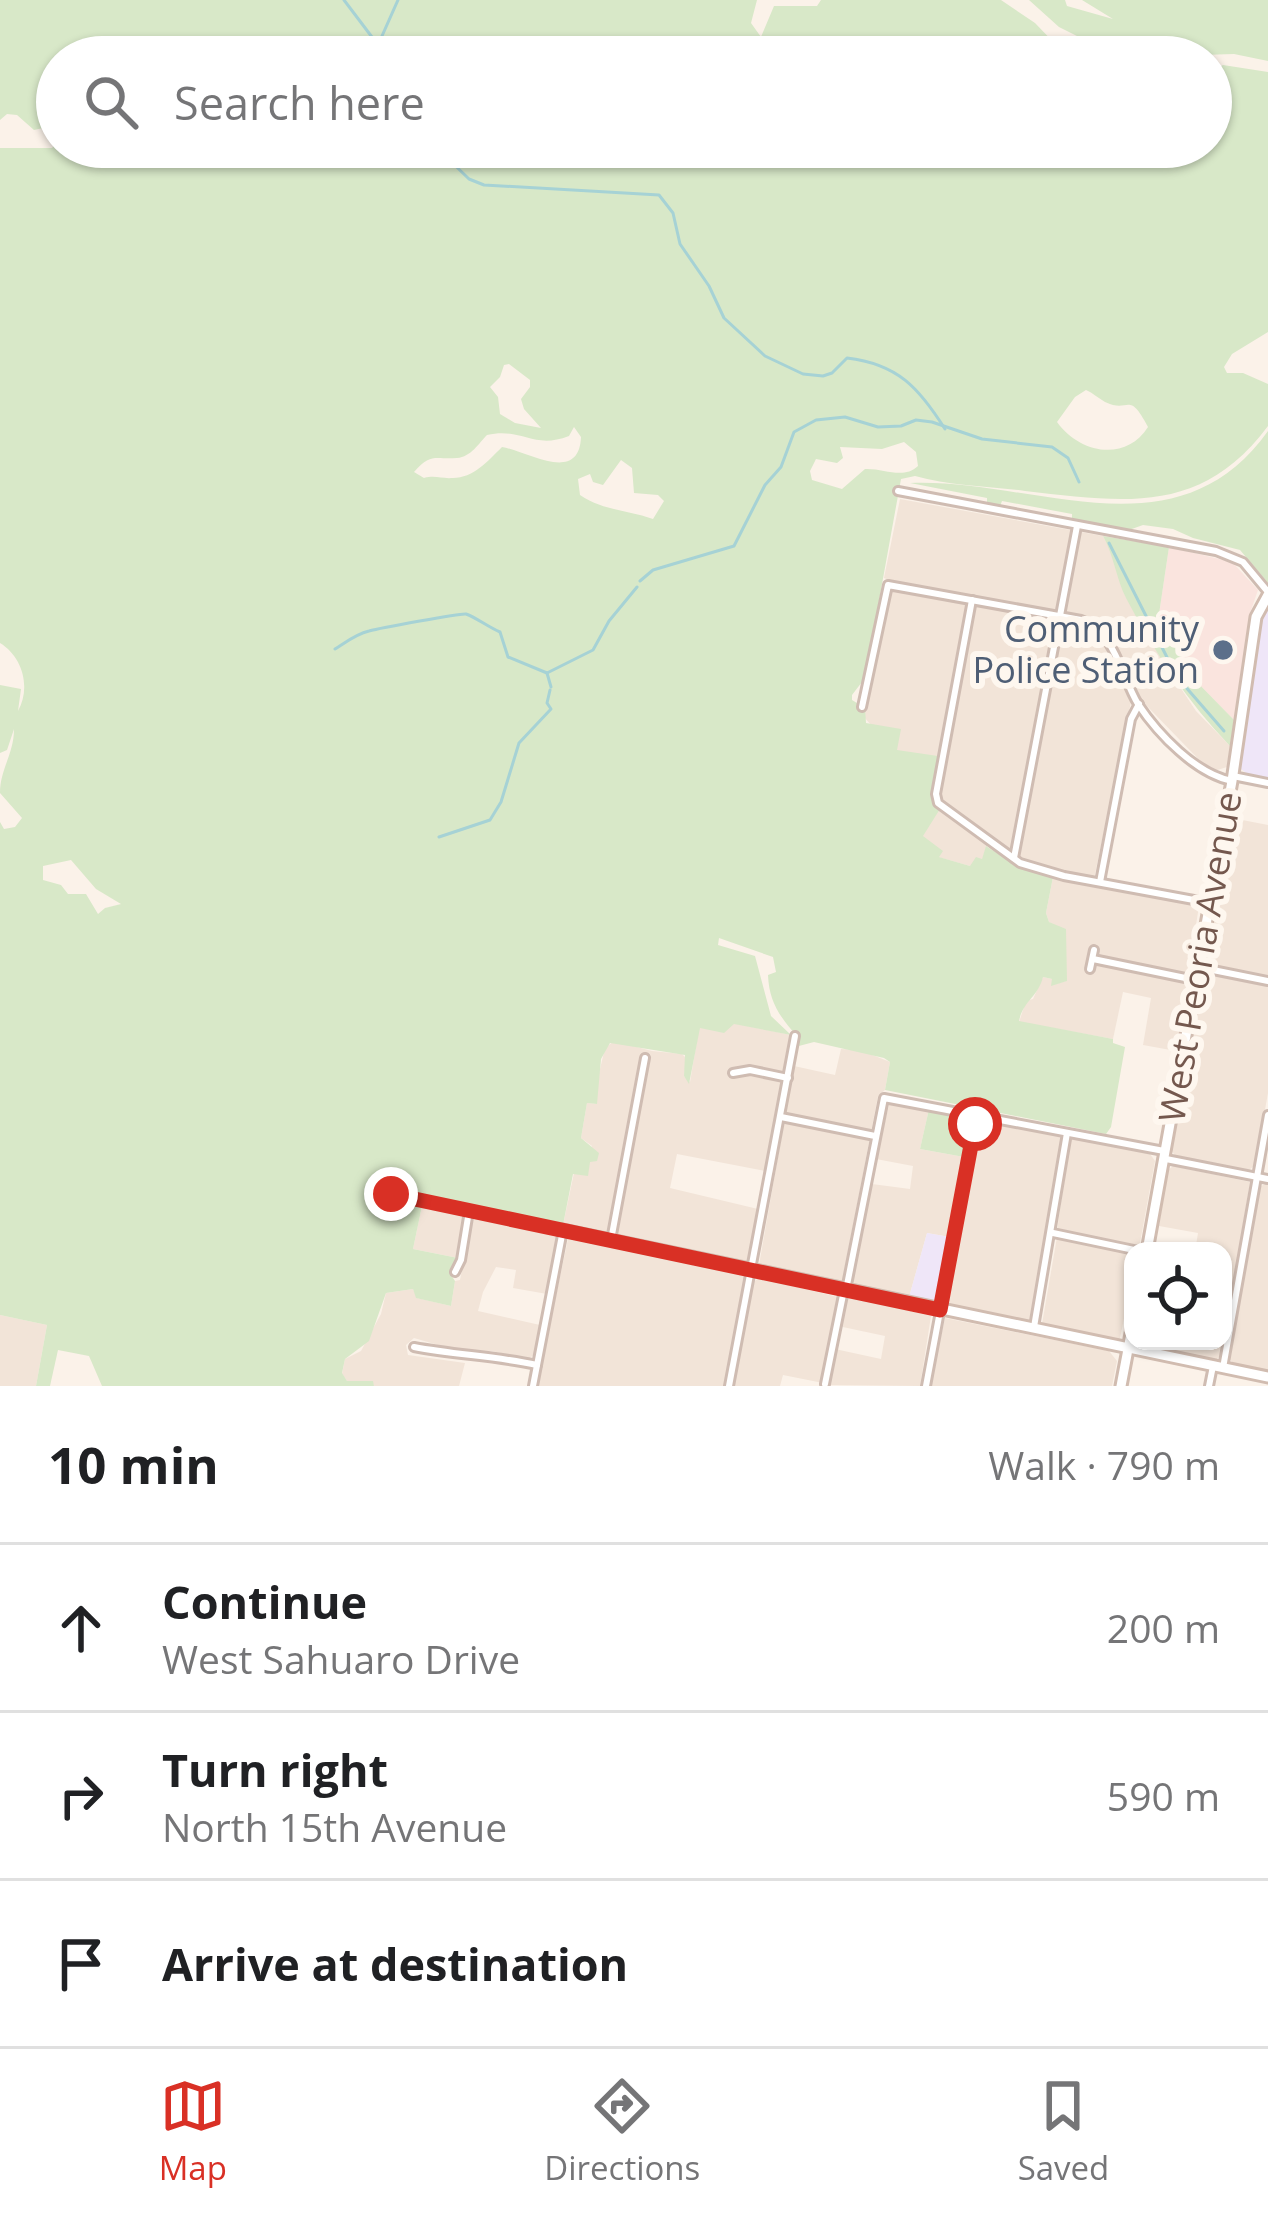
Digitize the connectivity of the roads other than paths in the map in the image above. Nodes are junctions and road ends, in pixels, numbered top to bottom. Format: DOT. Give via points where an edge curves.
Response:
graph roads {
  1 [pos="898,491"];
  2 [pos="1077,526"];
  3 [pos="1268,593"];
  4 [pos="972,600"];
  5 [pos="1060,617"];
  6 [pos="1139,704"];
  7 [pos="862,707"];
  8 [pos="1232,778"];
  9 [pos="1268,783"];
  10 [pos="1014,860"];
  11 [pos="1100,882"];
  12 [pos="1210,904"];
  13 [pos="1198,967"];
  14 [pos="1090,969"];
  15 [pos="1196,981"];
  16 [pos="1268,981"];
  17 [pos="795,1036"];
  18 [pos="645,1058"];
  19 [pos="733,1073"];
  20 [pos="788,1078"];
  21 [pos="977,1114"];
  22 [pos="1268,1114"];
  23 [pos="781,1117"];
  24 [pos="1068,1131"];
  25 [pos="875,1136"];
  26 [pos="1164,1155"];
  27 [pos="1257,1177"];
  28 [pos="1268,1179"];
  29 [pos="391,1194"];
  30 [pos="470,1210"];
  31 [pos="563,1230"];
  32 [pos="1053,1233"];
  33 [pos="610,1240"];
  34 [pos="1145,1242"];
  35 [pos="1124,1247"];
  36 [pos="454,1271"];
  37 [pos="752,1271"];
  38 [pos="845,1290"];
  39 [pos="940,1310"];
  40 [pos="1033,1330"];
  41 [pos="414,1347"];
  42 [pos="1124,1349"];
  43 [pos="1128,1350"];
  44 [pos="537,1365"];
  45 [pos="1218,1367"];
  46 [pos="1268,1377"];
  47 [pos="825,1384"];
  48 [pos="533,1386"];
  49 [pos="729,1386"];
  50 [pos="926,1386"];
  51 [pos="1121,1386"];
  52 [pos="1209,1386"];
  1 -- 2 [label="street"];
  2 -- 3 [label="street" via="1231,556"];
  2 -- 5 [label="street"];
  3 -- 8 [label="main road, West Peoria Avenue" via="1256,617"];
  4 -- 5 [label="street"];
  4 -- 7 [label="street" via="888,585"];
  4 -- 10 [label="street" via="936,800"];
  5 -- 6 [label="street" via="1100,629"];
  5 -- 10 [label="street"];
  6 -- 8 [label="street" via="1201,770"];
  6 -- 11 [label="street"];
  8 -- 9 [label="street"];
  8 -- 12 [label="main road, West Peoria Avenue"];
  10 -- 11 [label="street"];
  11 -- 12 [label="street"];
  12 -- 13 [label="main road, West Peoria Avenue"];
  13 -- 15 [label="main road, West Peoria Avenue"];
  13 -- 16 [label="street"];
  14 -- 15 [label="street" via="1094,954"];
  15 -- 26 [label="main road, West Peoria Avenue"];
  17 -- 20 [label="street"];
  18 -- 33 [label="street"];
  19 -- 20 [label="street"];
  20 -- 23 [label="street"];
  21 -- 24 [label="street"];
  21 -- 25 [label="street" via="884,1097"];
  21 -- 39 [label="street"];
  22 -- 27 [label="street"];
  23 -- 25 [label="street"];
  23 -- 37 [label="street"];
  24 -- 26 [label="street"];
  24 -- 32 [label="street"];
  25 -- 38 [label="street"];
  26 -- 27 [label="street"];
  26 -- 34 [label="main road, West Peoria Avenue"];
  27 -- 28 [label="street"];
  27 -- 45 [label="street"];
  29 -- 30 [label="street"];
  30 -- 31 [label="street"];
  30 -- 36 [label="street"];
  31 -- 33 [label="main road"];
  31 -- 44 [label="street"];
  32 -- 35 [label="street"];
  32 -- 40 [label="street"];
  33 -- 37 [label="main road"];
  37 -- 38 [label="main road"];
  37 -- 49 [label="street"];
  38 -- 39 [label="main road"];
  38 -- 47 [label="street"];
  39 -- 40 [label="main road"];
  39 -- 50 [label="street"];
  40 -- 42 [label="main road"];
  41 -- 44 [label="street"];
  43 -- 45 [label="main road"];
  43 -- 51 [label="main road"];
  44 -- 48 [label="street"];
  45 -- 46 [label="main road"];
  45 -- 52 [label="street"];
}
